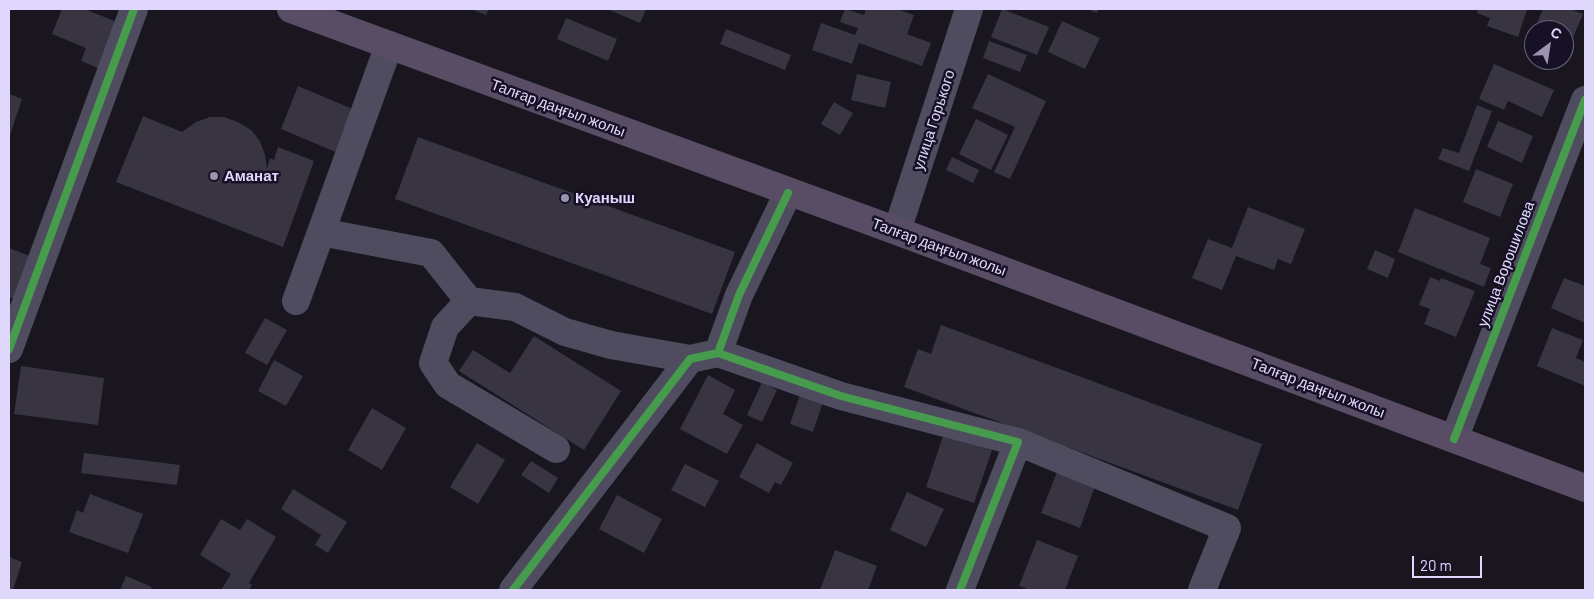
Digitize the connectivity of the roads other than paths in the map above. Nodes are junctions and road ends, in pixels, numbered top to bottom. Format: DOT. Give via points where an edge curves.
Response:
graph roads {
  1 [pos="134,9"];
  2 [pos="291,9"];
  3 [pos="970,9"];
  4 [pos="327,15"];
  5 [pos="389,45"];
  6 [pos="1585,100"];
  7 [pos="788,192"];
  8 [pos="897,231"];
  9 [pos="321,232"];
  10 [pos="296,301"];
  11 [pos="469,301"];
  12 [pos="9,349"];
  13 [pos="718,354"];
  14 [pos="690,359"];
  15 [pos="1454,439"];
  16 [pos="1018,442"];
  17 [pos="556,448"];
  18 [pos="1585,488"];
  19 [pos="513,590"];
  20 [pos="960,590"];
  21 [pos="1202,590"];
  1 -- 12 [label="street"];
  2 -- 4 [label="main road, Талғар даңғыл жолы"];
  3 -- 8 [label="street, улица Горького"];
  4 -- 5 [label="main road, Талғар даңғыл жолы"];
  5 -- 7 [label="main road, Талғар даңғыл жолы"];
  5 -- 9 [label="street"];
  6 -- 15 [label="street, улица Ворошилова"];
  7 -- 8 [label="main road, Талғар даңғыл жолы"];
  7 -- 13 [label="street" via="739,295"];
  8 -- 15 [label="main road, Талғар даңғыл жолы"];
  9 -- 10 [label="street"];
  9 -- 11 [label="street" via="431,253"];
  11 -- 14 [label="street" via="515,307 565,332 611,345"];
  11 -- 17 [label="street" via="445,327 433,363 448,385"];
  13 -- 14 [label="street"];
  13 -- 16 [label="street" via="841,396"];
  14 -- 19 [label="street"];
  15 -- 18 [label="main road, Талғар даңғыл жолы"];
  16 -- 20 [label="street"];
  16 -- 21 [label="street" via="1227,528"];
}
